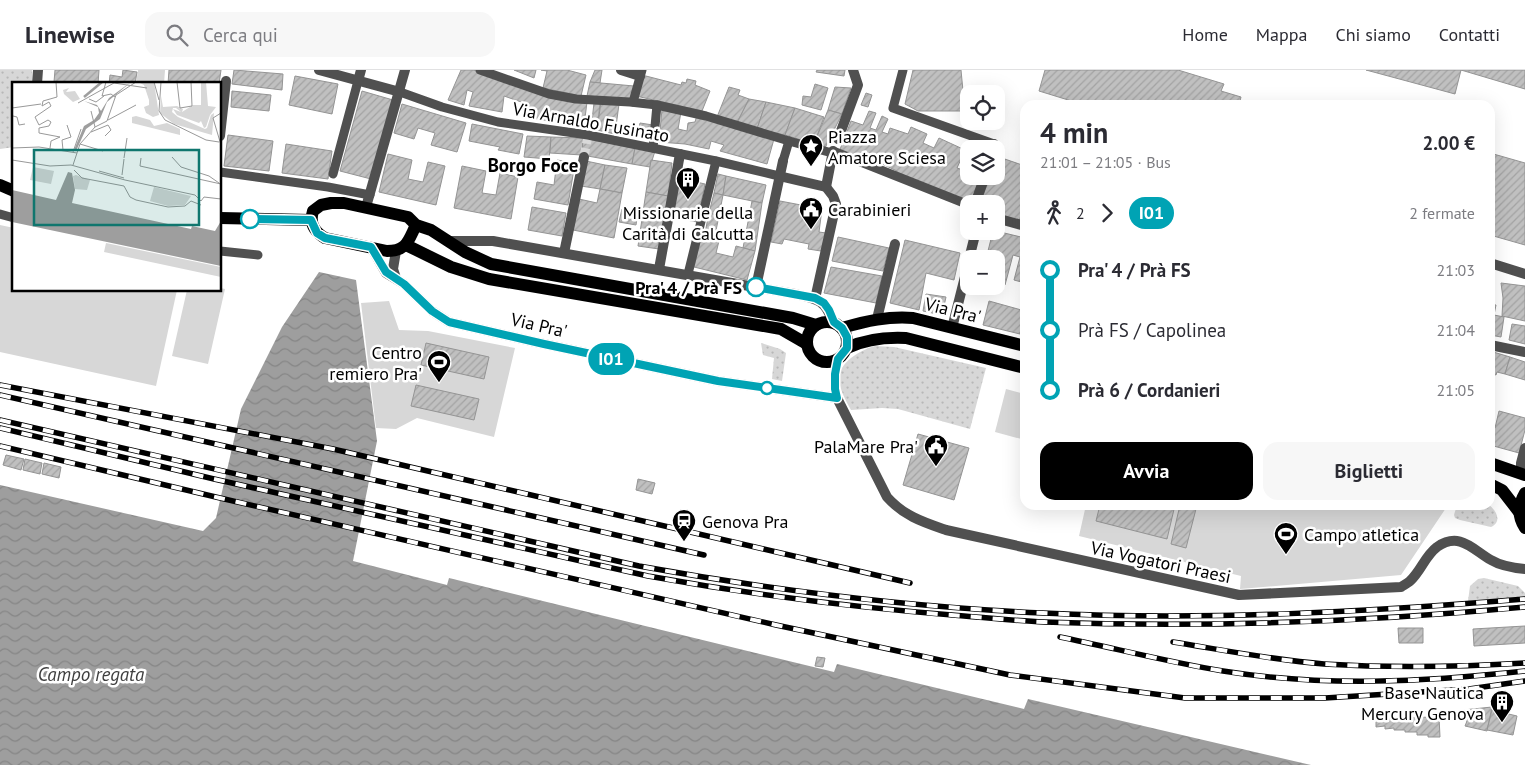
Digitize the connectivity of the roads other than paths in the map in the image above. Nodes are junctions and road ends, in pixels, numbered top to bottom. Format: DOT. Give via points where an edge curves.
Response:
graph roads {
  1 [pos="319,70"];
  2 [pos="405,70"];
  3 [pos="480,70"];
  4 [pos="621,70"];
  5 [pos="903,70"];
  6 [pos="855,72"];
  7 [pos="641,73"];
  8 [pos="359,75"];
  9 [pos="226,81"];
  10 [pos="400,92"];
  11 [pos="633,102"];
  12 [pos="657,105"];
  13 [pos="221,127"];
  14 [pos="838,139"];
  15 [pos="978,140"];
  16 [pos="789,141"];
  17 [pos="653,148"];
  18 [pos="833,152"];
  19 [pos="680,154"];
  20 [pos="584,157"];
  21 [pos="716,161"];
  22 [pos="783,161"];
  23 [pos="221,172"];
  24 [pos="333,174"];
  25 [pos="779,176"];
  26 [pos="0,185"];
  27 [pos="826,188"];
  28 [pos="12,190"];
  29 [pos="368,201"];
  30 [pos="960,201"];
  31 [pos="221,218"];
  32 [pos="311,220"];
  33 [pos="1005,220"];
  34 [pos="416,225"];
  35 [pos="1020,225"];
  36 [pos="448,241"];
  37 [pos="896,244"];
  38 [pos="371,247"];
  39 [pos="401,248"];
  40 [pos="221,251"];
  41 [pos="564,253"];
  42 [pos="255,255"];
  43 [pos="1495,265"];
  44 [pos="659,269"];
  45 [pos="688,274"];
  46 [pos="1525,274"];
  47 [pos="396,278"];
  48 [pos="756,287"];
  49 [pos="960,295"];
  50 [pos="815,298"];
  51 [pos="877,318"];
  52 [pos="816,324"];
  53 [pos="840,326"];
  54 [pos="952,328"];
  55 [pos="807,344"];
  56 [pos="1020,345"];
  57 [pos="1495,346"];
  58 [pos="847,348"];
  59 [pos="1525,352"];
  60 [pos="1020,367"];
  61 [pos="837,398"];
  62 [pos="1525,448"];
  63 [pos="1495,465"];
  64 [pos="1523,474"];
  65 [pos="1495,486"];
  66 [pos="1525,493"];
  67 [pos="1519,512"];
  68 [pos="1525,528"];
  69 [pos="1525,569"];
  1 -- 8 [label="street"];
  2 -- 10 [label="street"];
  3 -- 11 [label="street" via="548,94"];
  4 -- 7 [label="street"];
  5 -- 15 [label="street" via="893,108"];
  6 -- 14 [label="street" via="858,85"];
  7 -- 11 [label="street"];
  8 -- 10 [label="street"];
  8 -- 24 [label="street"];
  9 -- 13 [label="street"];
  10 -- 17 [label="street, Via Arnaldo Fusinato" via="498,122"];
  10 -- 29 [label="street"];
  11 -- 12 [label="street"];
  12 -- 16 [label="street"];
  12 -- 17 [label="street"];
  16 -- 18 [label="street"];
  16 -- 22 [label="street"];
  17 -- 19 [label="street, Via Arnaldo Fusinato"];
  18 -- 27 [label="street"];
  18 -- 30 [label="street"];
  19 -- 21 [label="street, Via Arnaldo Fusinato"];
  19 -- 44 [label="street"];
  20 -- 41 [label="street"];
  21 -- 25 [label="street, Via Arnaldo Fusinato"];
  21 -- 45 [label="street"];
  22 -- 25 [label="street"];
  23 -- 29 [label="street" via="330,187"];
  25 -- 27 [label="street"];
  25 -- 48 [label="street"];
  26 -- 28 [label="main road"];
  27 -- 50 [label="street" via="836,204"];
  29 -- 32 [label="main road" via="321,205 313,211"];
  29 -- 34 [label="main road" via="408,217"];
  31 -- 32 [label="main road"];
  32 -- 38 [label="main road, Via Pra'" via="317,233 325,238"];
  33 -- 35 [label="street"];
  34 -- 36 [label="main road"];
  34 -- 39 [label="main road"];
  36 -- 41 [label="street" via="493,241"];
  36 -- 52 [label="main road" via="491,264"];
  37 -- 51 [label="street"];
  38 -- 39 [label="main road, Via Pra'"];
  38 -- 47 [label="street, Via Pra'" via="386,272"];
  39 -- 47 [label="street" via="393,269"];
  39 -- 55 [label="main road, Via Pra'" via="489,278 780,329"];
  40 -- 42 [label="street"];
  41 -- 44 [label="street"];
  43 -- 46 [label="street"];
  44 -- 45 [label="street"];
  45 -- 48 [label="street"];
  47 -- 61 [label="street, Via Pra'" via="449,322 718,381"];
  48 -- 50 [label="street"];
  49 -- 54 [label="street"];
  50 -- 53 [label="street" via="824,303 834,322"];
  51 -- 53 [label="main road, Via Pra'"];
  51 -- 54 [label="main road, Via Pra'" via="913,318"];
  52 -- 53 [label="main road" via="826,321"];
  52 -- 55 [label="main road" via="809,333"];
  53 -- 58 [label="main road" via="847,337"];
  54 -- 56 [label="main road, Via Pra'"];
  55 -- 58 [label="main road" via="811,353 823,362 838,359"];
  57 -- 59 [label="street"];
  58 -- 60 [label="main road" via="864,341 906,338"];
  61 -- 69 [label="street, Via Vogatori Praesi" via="887,497 895,506 913,518 982,539 1239,595 1401,587 1411,580 1436,548 1446,542 1459,541 1491,560"];
  62 -- 64 [label="street" via="1521,464"];
  63 -- 64 [label="main road"];
  65 -- 67 [label="main road" via="1502,490"];
  66 -- 67 [label="main road"];
  67 -- 68 [label="main road"];
}
